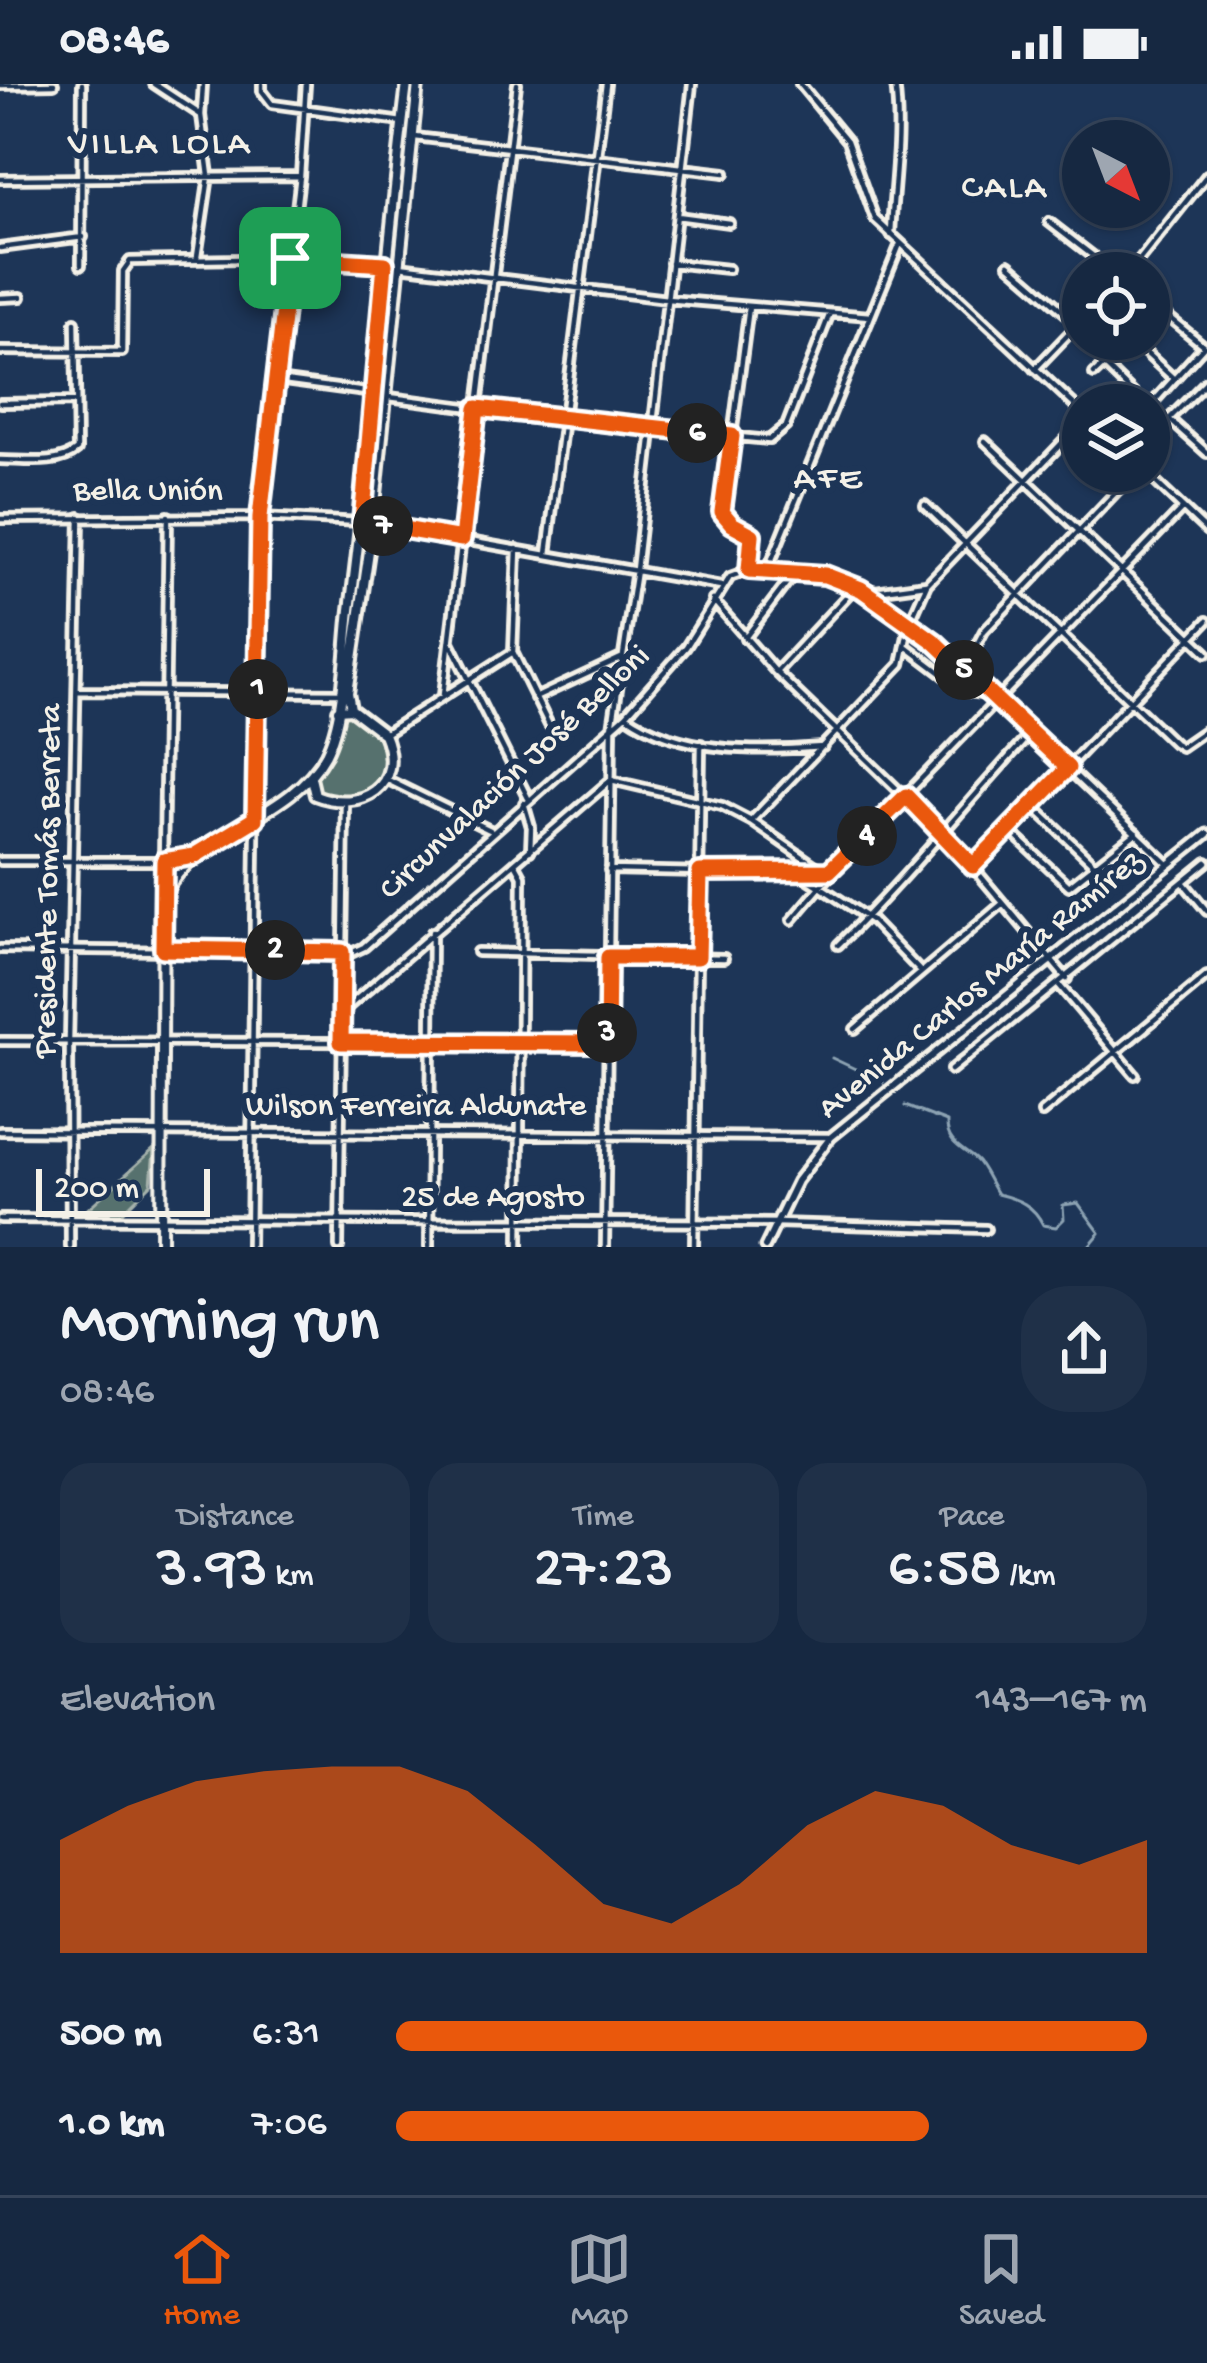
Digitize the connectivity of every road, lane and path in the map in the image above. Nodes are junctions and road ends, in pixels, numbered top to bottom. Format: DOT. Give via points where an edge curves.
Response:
graph roads {
  1 [pos="54,84"];
  2 [pos="82,84"];
  3 [pos="154,84"];
  4 [pos="202,84"];
  5 [pos="262,84"];
  6 [pos="306,84"];
  7 [pos="407,84"];
  8 [pos="418,84"];
  9 [pos="517,84"];
  10 [pos="606,84"];
  11 [pos="692,84"];
  12 [pos="800,84"];
  13 [pos="895,84"];
  14 [pos="0,86"];
  15 [pos="306,109"];
  16 [pos="201,116"];
  17 [pos="402,122"];
  18 [pos="412,136"];
  19 [pos="511,147"];
  20 [pos="598,157"];
  21 [pos="682,167"];
  22 [pos="725,172"];
  23 [pos="1207,175"];
  24 [pos="209,176"];
  25 [pos="300,176"];
  26 [pos="0,179"];
  27 [pos="83,179"];
  28 [pos="677,216"];
  29 [pos="1049,222"];
  30 [pos="729,223"];
  31 [pos="888,233"];
  32 [pos="83,237"];
  33 [pos="900,244"];
  34 [pos="0,248"];
  35 [pos="1088,252"];
  36 [pos="1146,252"];
  37 [pos="197,258"];
  38 [pos="290,258"];
  39 [pos="671,262"];
  40 [pos="385,264"];
  41 [pos="1009,264"];
  42 [pos="81,265"];
  43 [pos="397,266"];
  44 [pos="728,269"];
  45 [pos="493,278"];
  46 [pos="580,289"];
  47 [pos="21,297"];
  48 [pos="0,298"];
  49 [pos="667,299"];
  50 [pos="749,307"];
  51 [pos="1062,307"];
  52 [pos="830,313"];
  53 [pos="870,316"];
  54 [pos="1170,319"];
  55 [pos="75,322"];
  56 [pos="1062,341"];
  57 [pos="74,349"];
  58 [pos="0,351"];
  59 [pos="1109,360"];
  60 [pos="1153,360"];
  61 [pos="1104,365"];
  62 [pos="1035,369"];
  63 [pos="1094,374"];
  64 [pos="275,380"];
  65 [pos="1174,380"];
  66 [pos="1207,381"];
  67 [pos="1124,384"];
  68 [pos="1170,384"];
  69 [pos="378,394"];
  70 [pos="1062,396"];
  71 [pos="76,402"];
  72 [pos="0,403"];
  73 [pos="477,408"];
  74 [pos="564,420"];
  75 [pos="653,429"];
  76 [pos="732,436"];
  77 [pos="1207,437"];
  78 [pos="985,441"];
  79 [pos="1062,441"];
  80 [pos="1199,446"];
  81 [pos="1207,453"];
  82 [pos="0,460"];
  83 [pos="1027,481"];
  84 [pos="1119,492"];
  85 [pos="1164,492"];
  86 [pos="925,506"];
  87 [pos="1183,508"];
  88 [pos="80,517"];
  89 [pos="168,517"];
  90 [pos="260,517"];
  91 [pos="0,519"];
  92 [pos="367,523"];
  93 [pos="1079,531"];
  94 [pos="1207,531"];
  95 [pos="462,539"];
  96 [pos="966,545"];
  97 [pos="518,549"];
  98 [pos="547,554"];
  99 [pos="768,569"];
  100 [pos="636,570"];
  101 [pos="749,570"];
  102 [pos="1122,572"];
  103 [pos="792,576"];
  104 [pos="927,584"];
  105 [pos="722,586"];
  106 [pos="858,588"];
  107 [pos="1018,596"];
  108 [pos="713,600"];
  109 [pos="1207,621"];
  110 [pos="910,622"];
  111 [pos="1060,636"];
  112 [pos="745,638"];
  113 [pos="1191,638"];
  114 [pos="450,642"];
  115 [pos="907,646"];
  116 [pos="513,652"];
  117 [pos="1207,652"];
  118 [pos="621,658"];
  119 [pos="964,670"];
  120 [pos="776,672"];
  121 [pos="469,679"];
  122 [pos="78,691"];
  123 [pos="166,693"];
  124 [pos="258,693"];
  125 [pos="344,693"];
  126 [pos="990,694"];
  127 [pos="443,695"];
  128 [pos="535,698"];
  129 [pos="997,701"];
  130 [pos="1130,702"];
  131 [pos="352,709"];
  132 [pos="338,710"];
  133 [pos="626,715"];
  134 [pos="549,724"];
  135 [pos="612,728"];
  136 [pos="1207,729"];
  137 [pos="839,733"];
  138 [pos="384,734"];
  139 [pos="1031,734"];
  140 [pos="701,744"];
  141 [pos="823,747"];
  142 [pos="1068,768"];
  143 [pos="311,776"];
  144 [pos="388,780"];
  145 [pos="611,780"];
  146 [pos="291,794"];
  147 [pos="315,796"];
  148 [pos="906,796"];
  149 [pos="345,802"];
  150 [pos="526,802"];
  151 [pos="700,802"];
  152 [pos="1032,806"];
  153 [pos="255,819"];
  154 [pos="751,821"];
  155 [pos="1010,830"];
  156 [pos="493,832"];
  157 [pos="1136,833"];
  158 [pos="944,834"];
  159 [pos="1207,834"];
  160 [pos="530,851"];
  161 [pos="194,856"];
  162 [pos="0,860"];
  163 [pos="74,861"];
  164 [pos="164,861"];
  165 [pos="1207,862"];
  166 [pos="516,865"];
  167 [pos="1169,865"];
  168 [pos="973,866"];
  169 [pos="1097,867"];
  170 [pos="835,868"];
  171 [pos="609,870"];
  172 [pos="700,872"];
  173 [pos="823,872"];
  174 [pos="801,874"];
  175 [pos="1183,882"];
  176 [pos="820,886"];
  177 [pos="164,895"];
  178 [pos="1002,904"];
  179 [pos="1207,911"];
  180 [pos="866,917"];
  181 [pos="792,920"];
  182 [pos="432,932"];
  183 [pos="838,945"];
  184 [pos="72,948"];
  185 [pos="0,949"];
  186 [pos="163,949"];
  187 [pos="254,949"];
  188 [pos="342,952"];
  189 [pos="476,952"];
  190 [pos="519,954"];
  191 [pos="608,957"];
  192 [pos="698,957"];
  193 [pos="724,958"];
  194 [pos="1052,962"];
  195 [pos="921,972"];
  196 [pos="1207,976"];
  197 [pos="1066,979"];
  198 [pos="1059,985"];
  199 [pos="341,1012"];
  200 [pos="855,1029"];
  201 [pos="162,1040"];
  202 [pos="0,1041"];
  203 [pos="69,1041"];
  204 [pos="252,1041"];
  205 [pos="341,1042"];
  206 [pos="431,1042"];
  207 [pos="519,1043"];
  208 [pos="607,1043"];
  209 [pos="1116,1052"];
  210 [pos="952,1070"];
  211 [pos="1136,1075"];
  212 [pos="1042,1113"];
  213 [pos="0,1131"];
  214 [pos="251,1131"];
  215 [pos="340,1131"];
  216 [pos="430,1132"];
  217 [pos="71,1133"];
  218 [pos="162,1133"];
  219 [pos="518,1133"];
  220 [pos="606,1134"];
  221 [pos="693,1136"];
  222 [pos="831,1137"];
  223 [pos="71,1218"];
  224 [pos="0,1219"];
  225 [pos="161,1220"];
  226 [pos="250,1221"];
  227 [pos="339,1222"];
  228 [pos="429,1222"];
  229 [pos="776,1223"];
  230 [pos="519,1224"];
  231 [pos="605,1224"];
  232 [pos="694,1225"];
  233 [pos="986,1228"];
  234 [pos="70,1247"];
  235 [pos="161,1247"];
  236 [pos="250,1247"];
  237 [pos="339,1247"];
  238 [pos="429,1247"];
  239 [pos="519,1247"];
  240 [pos="605,1247"];
  241 [pos="694,1247"];
  242 [pos="765,1247"];
  1 -- 14 [label="street"];
  2 -- 27 [label="street"];
  3 -- 16 [label="street"];
  4 -- 16 [label="street"];
  5 -- 15 [label="street" via="272,104"];
  6 -- 15 [label="street"];
  7 -- 17 [label="main road"];
  8 -- 18 [label="main road"];
  9 -- 19 [label="street"];
  10 -- 20 [label="street"];
  11 -- 21 [label="street"];
  12 -- 31 [label="street" via="847,142 868,208"];
  13 -- 31 [label="street" via="901,126"];
  15 -- 17 [label="street"];
  15 -- 25 [label="street"];
  16 -- 24 [label="street"];
  17 -- 40 [label="main road"];
  18 -- 19 [label="street"];
  18 -- 43 [label="main road"];
  19 -- 20 [label="street"];
  19 -- 45 [label="street"];
  20 -- 21 [label="street"];
  20 -- 46 [label="street"];
  21 -- 22 [label="street"];
  21 -- 28 [label="street"];
  23 -- 36 [label="street"];
  24 -- 25 [label="street"];
  24 -- 27 [label="street"];
  24 -- 37 [label="street"];
  25 -- 38 [label="street"];
  26 -- 27 [label="street"];
  27 -- 32 [label="street"];
  28 -- 30 [label="street"];
  28 -- 39 [label="street"];
  29 -- 35 [label="street"];
  31 -- 33 [label="street"];
  32 -- 34 [label="street"];
  32 -- 42 [label="street"];
  33 -- 53 [label="street"];
  33 -- 62 [label="street"];
  37 -- 38 [label="street"];
  37 -- 57 [label="street" via="126,265 122,352"];
  38 -- 40 [label="street"];
  38 -- 64 [label="street"];
  39 -- 44 [label="street"];
  39 -- 49 [label="street"];
  40 -- 69 [label="main road"];
  41 -- 51 [label="street"];
  43 -- 45 [label="street"];
  43 -- 69 [label="main road"];
  45 -- 46 [label="street"];
  45 -- 73 [label="street"];
  46 -- 49 [label="street"];
  46 -- 74 [label="street"];
  47 -- 48 [label="street"];
  49 -- 50 [label="street"];
  49 -- 75 [label="street"];
  50 -- 52 [label="street"];
  50 -- 76 [label="street"];
  52 -- 53 [label="street"];
  52 -- 76 [label="street" via="786,426 769,440"];
  53 -- 99 [label="street"];
  54 -- 65 [label="street" via="1204,346"];
  55 -- 57 [label="street"];
  56 -- 62 [label="street"];
  57 -- 58 [label="street"];
  57 -- 71 [label="street"];
  59 -- 61 [label="street"];
  60 -- 65 [label="street"];
  61 -- 63 [label="street"];
  61 -- 67 [label="street"];
  62 -- 70 [label="street"];
  64 -- 69 [label="street"];
  64 -- 90 [label="street"];
  65 -- 68 [label="street"];
  66 -- 80 [label="street" via="1169,419"];
  69 -- 73 [label="street"];
  69 -- 92 [label="main road"];
  71 -- 72 [label="street"];
  71 -- 82 [label="street" via="80,443 71,457"];
  73 -- 74 [label="street"];
  73 -- 95 [label="street"];
  74 -- 75 [label="street"];
  74 -- 98 [label="street"];
  75 -- 76 [label="street"];
  75 -- 100 [label="street"];
  76 -- 101 [label="street" via="722,512 752,535"];
  77 -- 80 [label="street"];
  78 -- 83 [label="street"];
  79 -- 83 [label="street"];
  80 -- 81 [label="street"];
  83 -- 93 [label="street"];
  83 -- 96 [label="street"];
  84 -- 93 [label="street"];
  85 -- 87 [label="street"];
  86 -- 96 [label="street"];
  87 -- 94 [label="street"];
  87 -- 102 [label="street"];
  88 -- 89 [label="street, Bella Unión"];
  88 -- 91 [label="street, Bella Unión"];
  88 -- 122 [label="street, Presidente Tomás Berreta"];
  89 -- 90 [label="street, Bella Unión"];
  89 -- 123 [label="street"];
  90 -- 92 [label="street, Bella Unión"];
  90 -- 124 [label="street"];
  92 -- 95 [label="street, Bella Unión"];
  92 -- 125 [label="main road"];
  93 -- 102 [label="street"];
  93 -- 107 [label="street"];
  95 -- 97 [label="street, Bella Unión"];
  95 -- 114 [label="street"];
  96 -- 104 [label="street"];
  96 -- 107 [label="street"];
  97 -- 98 [label="street, Bella Unión"];
  97 -- 116 [label="street"];
  98 -- 100 [label="street, Bella Unión"];
  99 -- 101 [label="street, Circunvalación José Belloni"];
  99 -- 103 [label="street, Circunvalación José Belloni"];
  100 -- 105 [label="street, Bella Unión"];
  100 -- 118 [label="street"];
  101 -- 105 [label="street, Circunvalación José Belloni"];
  102 -- 111 [label="street"];
  102 -- 113 [label="street"];
  103 -- 106 [label="street, Circunvalación José Belloni" via="825,575"];
  103 -- 112 [label="street"];
  104 -- 106 [label="street"];
  104 -- 110 [label="street"];
  105 -- 108 [label="street, Circunvalación José Belloni"];
  106 -- 110 [label="street"];
  106 -- 120 [label="street"];
  107 -- 111 [label="street"];
  107 -- 119 [label="street" via="984,632"];
  108 -- 112 [label="street"];
  108 -- 133 [label="street, Circunvalación José Belloni" via="686,646"];
  109 -- 113 [label="street"];
  110 -- 115 [label="street"];
  110 -- 119 [label="street"];
  111 -- 129 [label="street"];
  111 -- 130 [label="street"];
  112 -- 120 [label="street"];
  113 -- 117 [label="street"];
  113 -- 130 [label="street"];
  114 -- 121 [label="street"];
  114 -- 127 [label="street"];
  115 -- 126 [label="street" via="964,692"];
  115 -- 137 [label="street" via="901,664"];
  116 -- 121 [label="street"];
  116 -- 128 [label="street"];
  118 -- 128 [label="street"];
  118 -- 135 [label="street"];
  119 -- 126 [label="street"];
  120 -- 137 [label="street"];
  121 -- 127 [label="street"];
  121 -- 150 [label="street"];
  122 -- 123 [label="street"];
  122 -- 163 [label="street, Presidente Tomás Berreta"];
  123 -- 124 [label="street"];
  123 -- 164 [label="street"];
  124 -- 125 [label="street"];
  124 -- 153 [label="street"];
  125 -- 131 [label="main road"];
  125 -- 132 [label="main road"];
  126 -- 129 [label="street"];
  127 -- 138 [label="street"];
  128 -- 134 [label="street"];
  129 -- 139 [label="street"];
  129 -- 148 [label="street"];
  130 -- 136 [label="street" via="1181,747"];
  130 -- 142 [label="street"];
  131 -- 132 [label="main road"];
  131 -- 138 [label="main road"];
  132 -- 143 [label="main road" via="329,748"];
  133 -- 135 [label="street, Circunvalación José Belloni"];
  133 -- 140 [label="street" via="662,736"];
  135 -- 145 [label="street"];
  135 -- 150 [label="street, Circunvalación José Belloni"];
  137 -- 141 [label="street"];
  137 -- 148 [label="street"];
  138 -- 144 [label="main road"];
  139 -- 142 [label="street"];
  139 -- 158 [label="street"];
  140 -- 141 [label="street"];
  140 -- 151 [label="street"];
  141 -- 154 [label="street"];
  142 -- 152 [label="street"];
  142 -- 157 [label="street"];
  143 -- 146 [label="main road"];
  143 -- 147 [label="main road"];
  144 -- 149 [label="main road"];
  144 -- 156 [label="street"];
  145 -- 151 [label="street"];
  145 -- 160 [label="street, Circunvalación José Belloni"];
  145 -- 171 [label="street"];
  146 -- 147 [label="main road"];
  146 -- 153 [label="main road"];
  147 -- 149 [label="main road"];
  148 -- 158 [label="street"];
  148 -- 170 [label="street"];
  149 -- 188 [label="street"];
  150 -- 156 [label="street, Circunvalación José Belloni"];
  150 -- 160 [label="street"];
  151 -- 154 [label="street"];
  151 -- 172 [label="street"];
  152 -- 155 [label="street"];
  152 -- 169 [label="street"];
  153 -- 161 [label="main road"];
  153 -- 187 [label="street"];
  154 -- 173 [label="street"];
  155 -- 168 [label="street"];
  155 -- 169 [label="street" via="1069,886"];
  156 -- 188 [label="street, Circunvalación José Belloni" via="364,947"];
  157 -- 167 [label="street"];
  157 -- 169 [label="street"];
  158 -- 168 [label="street"];
  158 -- 180 [label="street"];
  159 -- 167 [label="street, Avenida Carlos María Ramírez"];
  160 -- 166 [label="street, Circunvalación José Belloni"];
  161 -- 164 [label="main road"];
  161 -- 177 [label="main road"];
  162 -- 163 [label="street"];
  163 -- 164 [label="street"];
  163 -- 184 [label="street, Presidente Tomás Berreta"];
  164 -- 177 [label="main road"];
  165 -- 175 [label="street, Avenida Carlos María Ramírez"];
  166 -- 182 [label="street, Circunvalación José Belloni"];
  166 -- 190 [label="street"];
  167 -- 194 [label="street, Avenida Carlos María Ramírez"];
  168 -- 178 [label="street"];
  170 -- 173 [label="street"];
  170 -- 176 [label="street"];
  171 -- 172 [label="street"];
  171 -- 191 [label="street"];
  172 -- 174 [label="street"];
  172 -- 192 [label="street"];
  173 -- 174 [label="street"];
  174 -- 176 [label="street"];
  175 -- 179 [label="street"];
  175 -- 197 [label="street, Avenida Carlos María Ramírez"];
  176 -- 180 [label="street"];
  176 -- 181 [label="street"];
  177 -- 186 [label="main road"];
  178 -- 194 [label="street"];
  178 -- 195 [label="street"];
  180 -- 183 [label="street"];
  180 -- 195 [label="street"];
  182 -- 199 [label="street, Circunvalación José Belloni"];
  182 -- 206 [label="street"];
  184 -- 185 [label="street"];
  184 -- 186 [label="street"];
  184 -- 203 [label="street, Presidente Tomás Berreta"];
  186 -- 187 [label="street"];
  186 -- 201 [label="main road"];
  187 -- 188 [label="street"];
  187 -- 204 [label="street"];
  188 -- 199 [label="street"];
  189 -- 190 [label="street"];
  190 -- 191 [label="street"];
  190 -- 207 [label="street"];
  191 -- 192 [label="street"];
  191 -- 208 [label="street"];
  192 -- 193 [label="street"];
  192 -- 221 [label="street"];
  194 -- 197 [label="street"];
  194 -- 222 [label="street, Avenida Carlos María Ramírez"];
  195 -- 200 [label="street"];
  196 -- 209 [label="street"];
  197 -- 198 [label="street, Avenida Carlos María Ramírez"];
  198 -- 209 [label="street"];
  198 -- 210 [label="street, Avenida Carlos María Ramírez"];
  199 -- 205 [label="street"];
  201 -- 203 [label="street"];
  201 -- 204 [label="street"];
  201 -- 218 [label="main road"];
  202 -- 203 [label="street"];
  203 -- 217 [label="street, Presidente Tomás Berreta"];
  204 -- 205 [label="street"];
  204 -- 214 [label="street"];
  205 -- 206 [label="street"];
  205 -- 215 [label="street"];
  206 -- 207 [label="street"];
  206 -- 216 [label="street"];
  207 -- 208 [label="street"];
  207 -- 219 [label="street"];
  208 -- 220 [label="street"];
  209 -- 211 [label="street"];
  209 -- 212 [label="street"];
  213 -- 217 [label="street, Wilson Ferreira Aldunate"];
  214 -- 215 [label="street, Wilson Ferreira Aldunate"];
  214 -- 218 [label="street, Wilson Ferreira Aldunate"];
  214 -- 226 [label="street"];
  215 -- 216 [label="street, Wilson Ferreira Aldunate"];
  215 -- 227 [label="street"];
  216 -- 219 [label="street, Wilson Ferreira Aldunate"];
  216 -- 228 [label="street"];
  217 -- 218 [label="street, Wilson Ferreira Aldunate"];
  217 -- 223 [label="street, Presidente Tomás Berreta"];
  218 -- 225 [label="main road"];
  219 -- 220 [label="street, Wilson Ferreira Aldunate"];
  219 -- 230 [label="street"];
  220 -- 221 [label="street, Wilson Ferreira Aldunate"];
  220 -- 231 [label="street"];
  221 -- 222 [label="street, Wilson Ferreira Aldunate"];
  221 -- 232 [label="street"];
  222 -- 229 [label="street, Avenida Carlos María Ramírez"];
  223 -- 224 [label="street, 25 de Agosto"];
  223 -- 225 [label="street, 25 de Agosto"];
  223 -- 234 [label="street, Presidente Tomás Berreta"];
  225 -- 226 [label="street, 25 de Agosto"];
  225 -- 235 [label="main road"];
  226 -- 227 [label="street, 25 de Agosto"];
  226 -- 236 [label="street"];
  227 -- 228 [label="street, 25 de Agosto"];
  227 -- 237 [label="street"];
  228 -- 230 [label="street, 25 de Agosto"];
  228 -- 238 [label="street"];
  229 -- 232 [label="street, 25 de Agosto"];
  229 -- 233 [label="street, 25 de Agosto"];
  229 -- 242 [label="street, Avenida Carlos María Ramírez"];
  230 -- 231 [label="street, 25 de Agosto"];
  230 -- 239 [label="street"];
  231 -- 232 [label="street, 25 de Agosto"];
  231 -- 240 [label="street"];
  232 -- 241 [label="street"];
}
